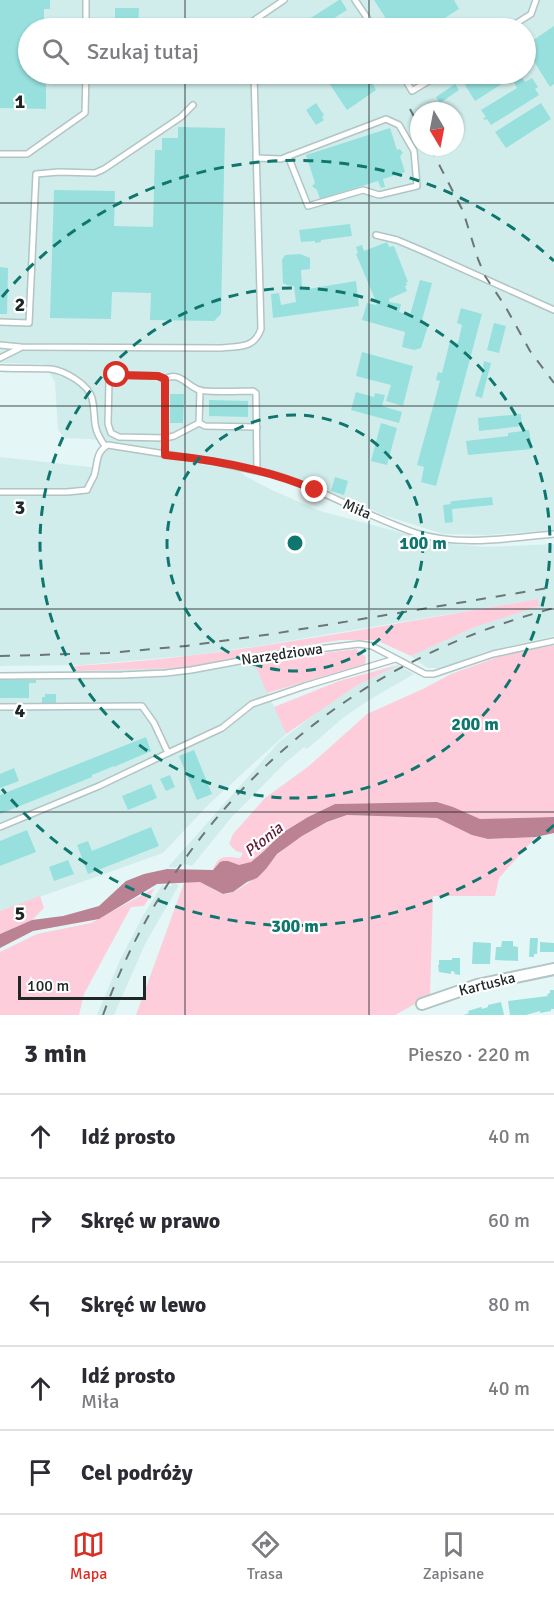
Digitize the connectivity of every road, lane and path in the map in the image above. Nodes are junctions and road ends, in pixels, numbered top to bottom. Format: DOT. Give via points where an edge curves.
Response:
graph roads {
  1 [pos="86,0"];
  2 [pos="284,0"];
  3 [pos="355,0"];
  4 [pos="536,0"];
  5 [pos="86,18"];
  6 [pos="257,18"];
  7 [pos="367,18"];
  8 [pos="525,18"];
  9 [pos="86,84"];
  10 [pos="254,84"];
  11 [pos="408,84"];
  12 [pos="424,84"];
  13 [pos="193,105"];
  14 [pos="0,154"];
  15 [pos="288,156"];
  16 [pos="256,158"];
  17 [pos="376,235"];
  18 [pos="554,310"];
  19 [pos="0,322"];
  20 [pos="0,345"];
  21 [pos="21,347"];
  22 [pos="0,358"];
  23 [pos="0,368"];
  24 [pos="165,379"];
  25 [pos="200,390"];
  26 [pos="199,423"];
  27 [pos="257,427"];
  28 [pos="165,438"];
  29 [pos="105,446"];
  30 [pos="165,455"];
  31 [pos="257,471"];
  32 [pos="0,492"];
  33 [pos="554,534"];
  34 [pos="554,641"];
  35 [pos="395,659"];
  36 [pos="0,676"];
  37 [pos="0,707"];
  38 [pos="168,753"];
  39 [pos="0,827"];
  40 [pos="554,969"];
  41 [pos="422,1004"];
  1 -- 5 [label="lane"];
  2 -- 6 [label="lane"];
  3 -- 7 [label="lane"];
  4 -- 8 [label="lane" via="531,14"];
  9 -- 14 [label="lane" via="85,114 27,154"];
  10 -- 16 [label="lane"];
  11 -- 12 [label="lane" via="412,91"];
  13 -- 19 [label="lane" via="181,117 95,173 36,174 29,323"];
  15 -- 15 [label="lane" via="386,119 399,125 414,151 417,186 379,195 363,190 308,206"];
  15 -- 16 [label="lane"];
  16 -- 21 [label="lane" via="261,329 258,338 248,345 221,348"];
  17 -- 18 [label="lane" via="397,240"];
  20 -- 21 [label="lane"];
  21 -- 22 [label="lane"];
  23 -- 29 [label="lane" via="53,369 78,381 91,396 94,426"];
  24 -- 25 [label="lane" via="179,377"];
  24 -- 28 [label="lane"];
  24 -- 28 [label="lane" via="112,377 108,424 111,433 119,438"];
  25 -- 26 [label="lane"];
  25 -- 27 [label="lane" via="253,391"];
  26 -- 27 [label="lane"];
  26 -- 28 [label="lane"];
  27 -- 31 [label="lane"];
  28 -- 30 [label="lane"];
  29 -- 30 [label="lane, Miła"];
  29 -- 32 [label="lane" via="99,452 87,490"];
  30 -- 31 [label="lane, Miła"];
  31 -- 33 [label="lane, Miła" via="301,484 417,533 478,540"];
  34 -- 35 [label="lane, Narzędziowa" via="493,654 435,674 425,674"];
  35 -- 36 [label="lane, Narzędziowa" via="372,646 359,644 166,673"];
  35 -- 38 [label="lane" via="252,704 222,728"];
  37 -- 38 [label="lane" via="142,706"];
  38 -- 39 [label="lane"];
  40 -- 41 [label="street, Kartuska" via="477,985"];
}
